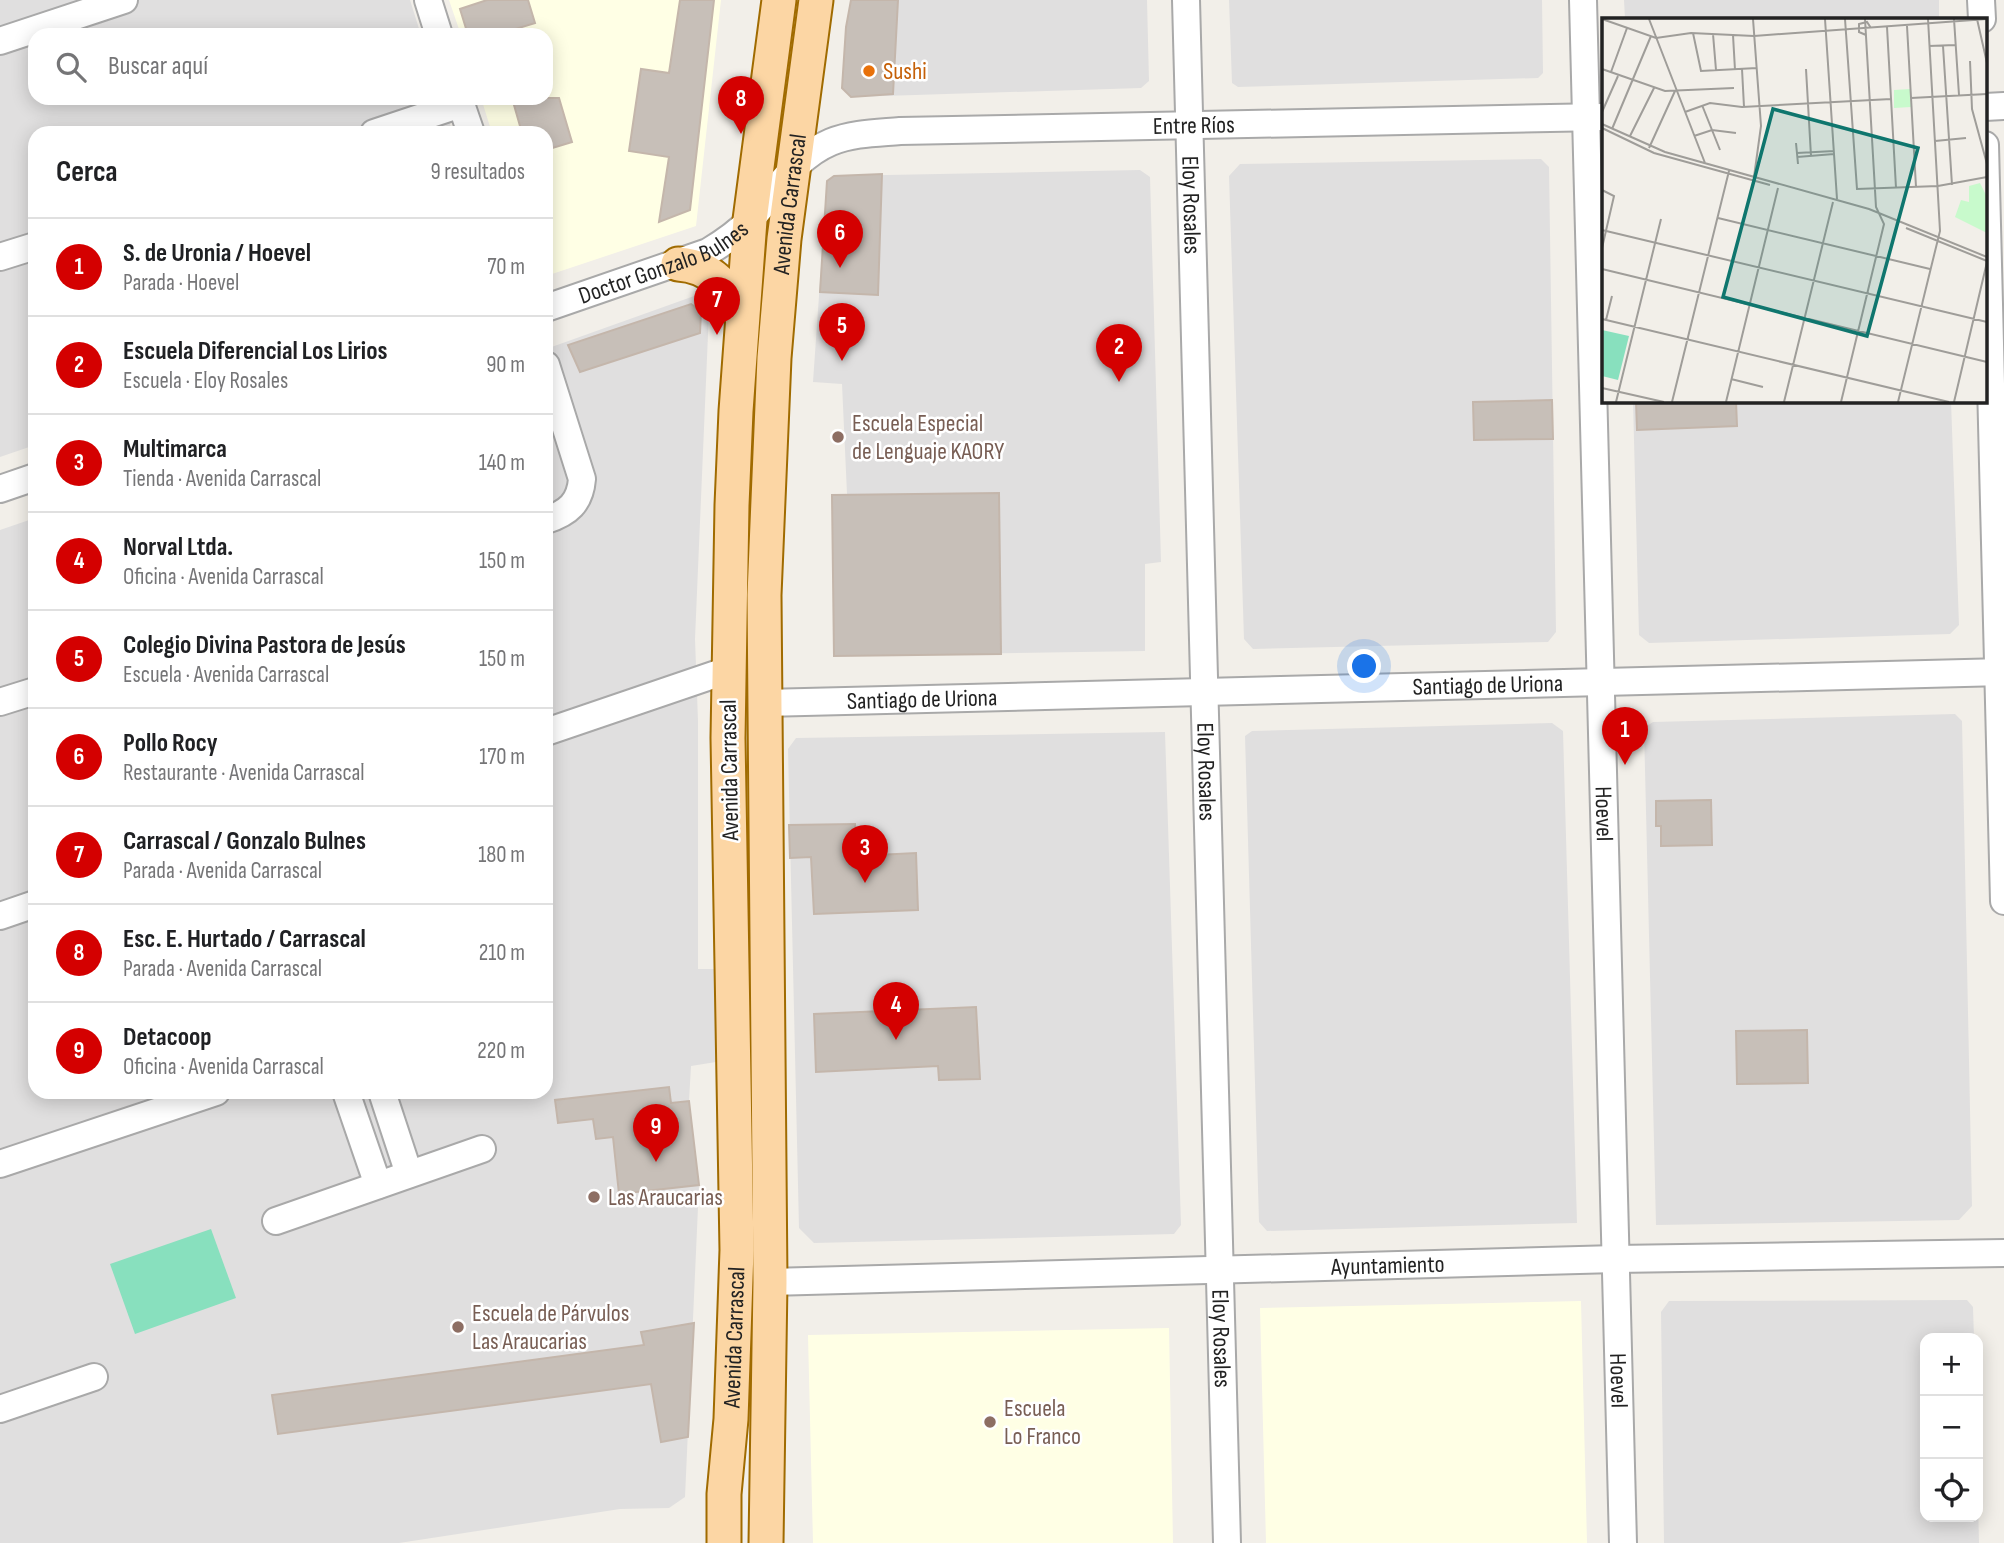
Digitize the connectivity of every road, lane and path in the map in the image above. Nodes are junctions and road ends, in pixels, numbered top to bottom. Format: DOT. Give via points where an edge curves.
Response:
graph roads {
  1 [pos="124,0"];
  2 [pos="428,0"];
  3 [pos="779,0"];
  4 [pos="816,0"];
  5 [pos="1186,0"];
  6 [pos="1583,0"];
  7 [pos="1981,0"];
  8 [pos="1982,18"];
  9 [pos="39,28"];
  10 [pos="437,28"];
  11 [pos="28,32"];
  12 [pos="0,41"];
  13 [pos="449,105"];
  14 [pos="461,105"];
  15 [pos="2004,106"];
  16 [pos="1986,107"];
  17 [pos="1595,117"];
  18 [pos="393,126"];
  19 [pos="469,126"];
  20 [pos="1189,126"];
  21 [pos="793,168"];
  22 [pos="1986,178"];
  23 [pos="750,220"];
  24 [pos="28,248"];
  25 [pos="0,257"];
  26 [pos="678,264"];
  27 [pos="553,305"];
  28 [pos="742,317"];
  29 [pos="553,387"];
  30 [pos="28,479"];
  31 [pos="0,489"];
  32 [pos="553,518"];
  33 [pos="728,670"];
  34 [pos="2001,672"];
  35 [pos="1601,682"];
  36 [pos="1204,692"];
  37 [pos="28,693"];
  38 [pos="0,702"];
  39 [pos="764,703"];
  40 [pos="553,730"];
  41 [pos="2004,901"];
  42 [pos="28,906"];
  43 [pos="0,916"];
  44 [pos="195,1099"];
  45 [pos="348,1099"];
  46 [pos="384,1099"];
  47 [pos="482,1149"];
  48 [pos="0,1164"];
  49 [pos="409,1174"];
  50 [pos="378,1185"];
  51 [pos="276,1221"];
  52 [pos="2004,1253"];
  53 [pos="1616,1259"];
  54 [pos="1220,1270"];
  55 [pos="770,1282"];
  56 [pos="94,1377"];
  57 [pos="0,1409"];
  58 [pos="724,1543"];
  59 [pos="766,1543"];
  60 [pos="1227,1543"];
  61 [pos="1623,1543"];
  1 -- 9 [label="street"];
  2 -- 10 [label="street"];
  3 -- 23 [label="main road, Avenida Carrascal"];
  4 -- 21 [label="main road, Avenida Carrascal"];
  5 -- 20 [label="street, Eloy Rosales"];
  6 -- 17 [label="street, Hoevel"];
  7 -- 8 [label="street"];
  11 -- 12 [label="street"];
  13 -- 18 [label="street"];
  14 -- 19 [label="street"];
  15 -- 16 [label="street"];
  17 -- 20 [label="street, Entre Ríos"];
  17 -- 35 [label="street, Hoevel"];
  20 -- 21 [label="street, Entre Ríos" via="870,133 833,141"];
  20 -- 36 [label="street, Eloy Rosales"];
  21 -- 23 [label="street, Doctor Gonzalo Bulnes"];
  21 -- 39 [label="main road, Avenida Carrascal" via="769,451"];
  22 -- 34 [label="street"];
  23 -- 26 [label="street, Doctor Gonzalo Bulnes" via="719,246"];
  23 -- 28 [label="main road, Avenida Carrascal"];
  24 -- 25 [label="street"];
  26 -- 27 [label="street, Doctor Gonzalo Bulnes"];
  26 -- 28 [label="main road" via="697,267 716,278"];
  28 -- 33 [label="main road, Avenida Carrascal"];
  29 -- 32 [label="street" via="582,479 578,498"];
  30 -- 31 [label="street"];
  33 -- 40 [label="street"];
  33 -- 58 [label="main road, Avenida Carrascal" via="737,1250"];
  34 -- 35 [label="street, Santiago de Uriona"];
  34 -- 41 [label="street"];
  35 -- 36 [label="street, Santiago de Uriona"];
  35 -- 53 [label="street, Hoevel"];
  36 -- 39 [label="street, Santiago de Uriona"];
  36 -- 54 [label="street, Eloy Rosales"];
  37 -- 38 [label="street"];
  39 -- 55 [label="main road, Avenida Carrascal"];
  42 -- 43 [label="street"];
  44 -- 48 [label="street"];
  45 -- 50 [label="street"];
  46 -- 49 [label="street"];
  47 -- 49 [label="street"];
  49 -- 50 [label="street"];
  50 -- 51 [label="street"];
  52 -- 53 [label="street, Ayuntamiento"];
  53 -- 54 [label="street, Ayuntamiento"];
  53 -- 61 [label="street, Hoevel"];
  54 -- 55 [label="street, Ayuntamiento"];
  54 -- 60 [label="street, Eloy Rosales"];
  55 -- 59 [label="main road, Avenida Carrascal"];
  56 -- 57 [label="street"];
}
